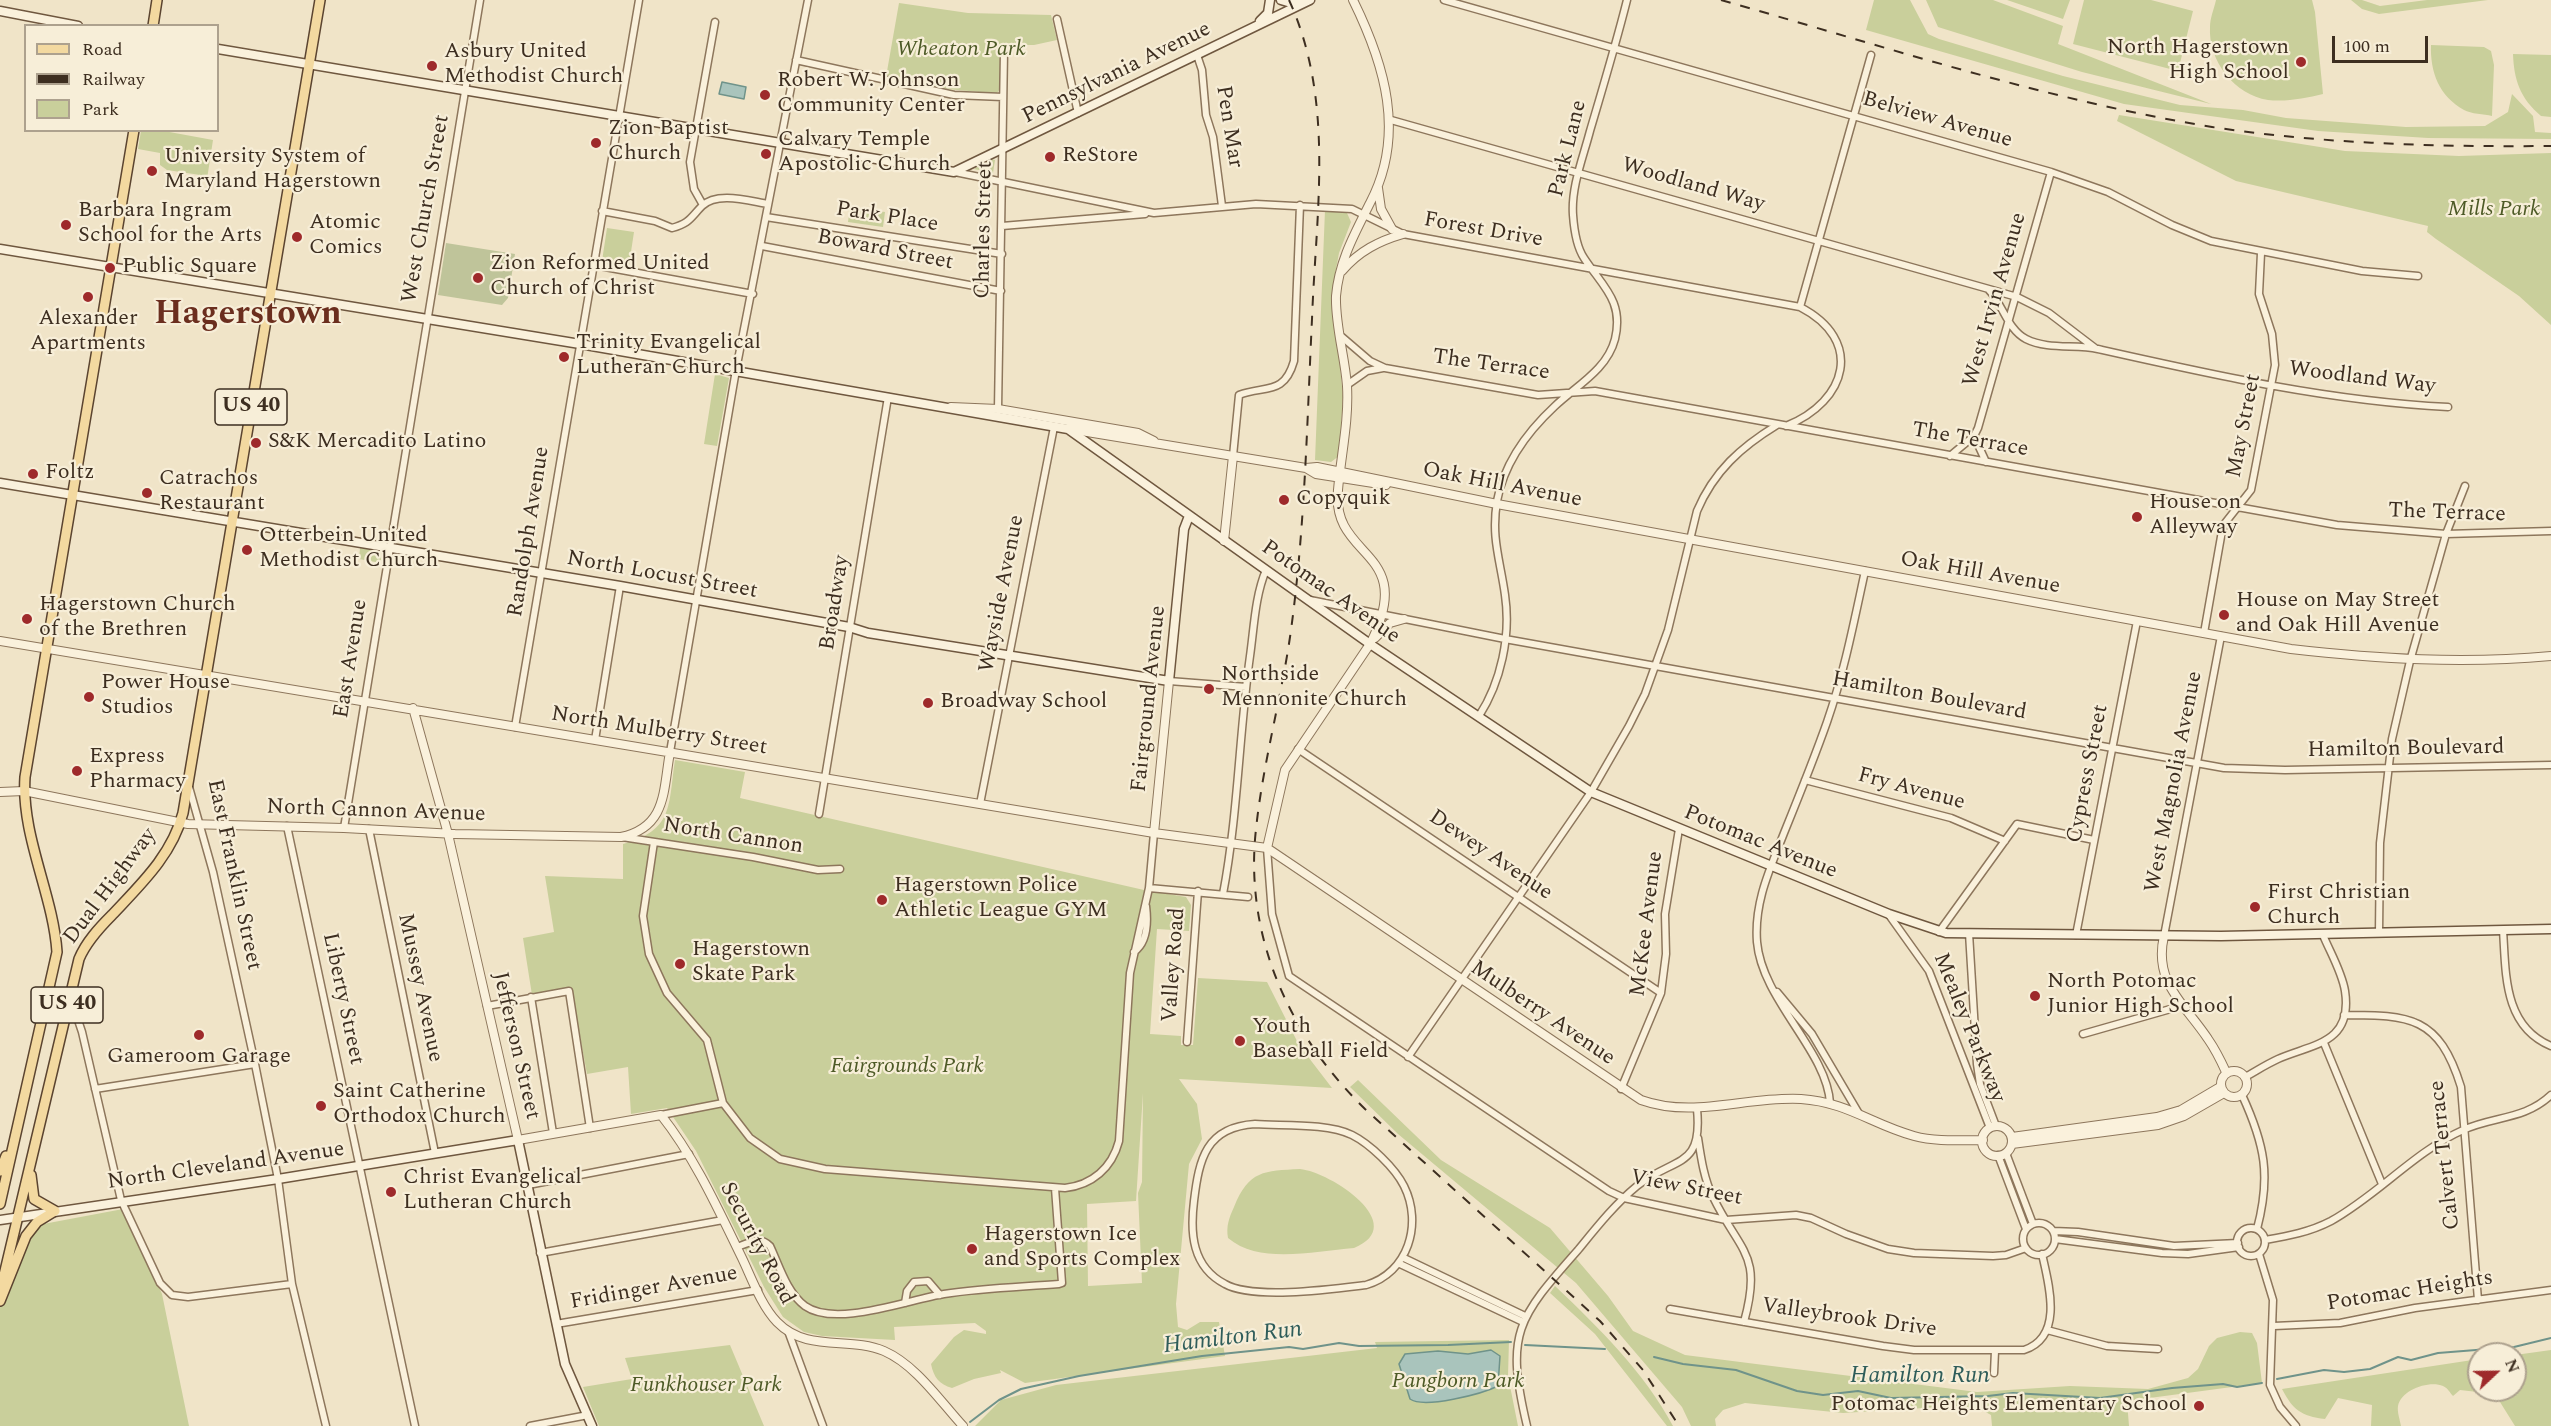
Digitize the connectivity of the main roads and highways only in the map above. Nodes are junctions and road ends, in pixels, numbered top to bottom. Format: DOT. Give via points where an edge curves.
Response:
graph roads {
  1 [pos="157,0"];
  2 [pos="320,0"];
  3 [pos="1270,0"];
  4 [pos="1281,0"];
  5 [pos="1309,0"];
  6 [pos="0,11"];
  7 [pos="68,24"];
  8 [pos="153,24"];
  9 [pos="1251,29"];
  10 [pos="219,49"];
  11 [pos="309,64"];
  12 [pos="134,132"];
  13 [pos="0,249"];
  14 [pos="110,268"];
  15 [pos="270,293"];
  16 [pos="1068,429"];
  17 [pos="0,483"];
  18 [pos="72,495"];
  19 [pos="1189,516"];
  20 [pos="232,521"];
  21 [pos="1169,681"];
  22 [pos="189,786"];
  23 [pos="2551,929"];
  24 [pos="19,1120"];
  25 [pos="518,1140"];
  26 [pos="32,1154"];
  27 [pos="0,1172"];
  28 [pos="0,1204"];
  29 [pos="55,1211"];
  30 [pos="17,1217"];
  31 [pos="0,1220"];
  32 [pos="0,1292"];
  33 [pos="0,1300"];
  34 [pos="592,1426"];
  1 -- 8 [label="main road"];
  2 -- 11 [label="main road, US 40"];
  3 -- 9 [label="main road" via="1268,12"];
  4 -- 5 [label="main road"];
  5 -- 9 [label="main road, Pennsylvania Avenue"];
  6 -- 7 [label="main road"];
  9 -- 11 [label="main road, Pennsylvania Avenue" via="954,172"];
  10 -- 11 [label="main road"];
  11 -- 15 [label="main road, US 40"];
  12 -- 14 [label="main road, US 40"];
  13 -- 14 [label="main road"];
  14 -- 15 [label="main road"];
  14 -- 18 [label="main road, US 40"];
  15 -- 16 [label="main road, Oak Hill Avenue" via="1055,423"];
  15 -- 20 [label="main road, East Franklin Street / US 40"];
  16 -- 19 [label="main road, Potomac Avenue"];
  17 -- 18 [label="main road, North Locust Street"];
  18 -- 20 [label="main road, North Locust Street"];
  18 -- 24 [label="main road, Dual Highway / US 40" via="24,791 56,936 56,964"];
  19 -- 21 [label="main road, Fairground Avenue" via="1184,529"];
  19 -- 23 [label="main road, Potomac Avenue" via="1370,644 1591,792 1939,932 2164,936"];
  20 -- 21 [label="main road, North Locust Street" via="620,586 868,633"];
  20 -- 22 [label="main road, East Franklin Street / US 40"];
  22 -- 26 [label="main road, Dual Highway / US 40" via="180,824 159,862 87,944 76,969"];
  24 -- 27 [label="main road"];
  24 -- 28 [label="main road, Dual Highway / US 40"];
  25 -- 29 [label="main road, North Cleveland Avenue"];
  25 -- 34 [label="main road, Jefferson Street" via="565,1364"];
  26 -- 29 [label="main road" via="32,1195 39,1204"];
  26 -- 30 [label="main road, Dual Highway / US 40"];
  29 -- 30 [label="main road, North Cleveland Avenue"];
  29 -- 33 [label="main road" via="37,1222 26,1236"];
  30 -- 31 [label="main road, North Cleveland Avenue"];
  30 -- 32 [label="main road, Dual Highway / US 40"];
}
